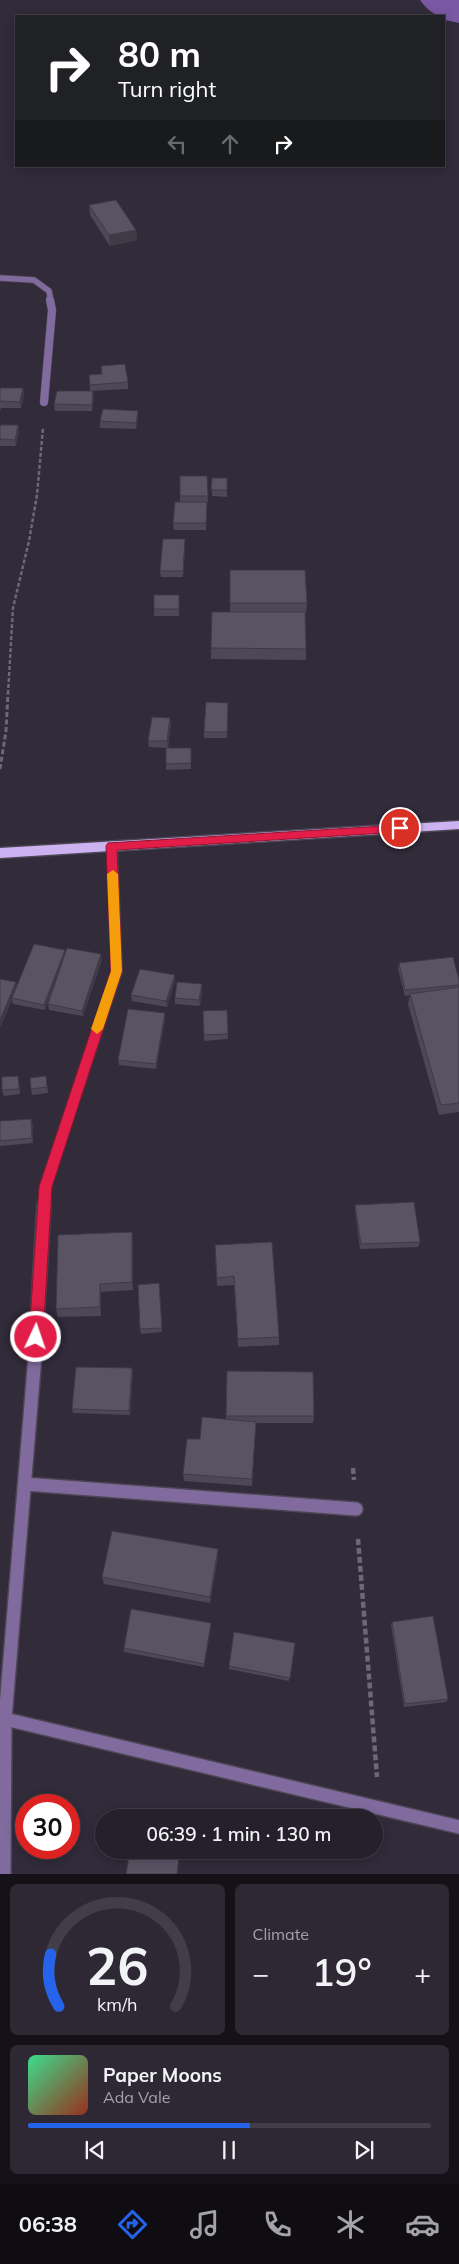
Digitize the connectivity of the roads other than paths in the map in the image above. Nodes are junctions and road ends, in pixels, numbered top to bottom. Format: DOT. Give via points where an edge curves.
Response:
graph roads {
  1 [pos="0,278"];
  2 [pos="44,402"];
  3 [pos="459,825"];
  4 [pos="112,846"];
  5 [pos="0,853"];
  6 [pos="25,1484"];
  7 [pos="356,1509"];
  8 [pos="5,1719"];
  9 [pos="459,1827"];
  10 [pos="4,1874"];
  1 -- 2 [label="street" via="34,280 49,290 52,310"];
  3 -- 4 [label="main road"];
  4 -- 5 [label="main road"];
  4 -- 6 [label="street" via="117,971 45,1187"];
  6 -- 7 [label="street"];
  6 -- 8 [label="street"];
  8 -- 9 [label="street"];
  8 -- 10 [label="street"];
}
